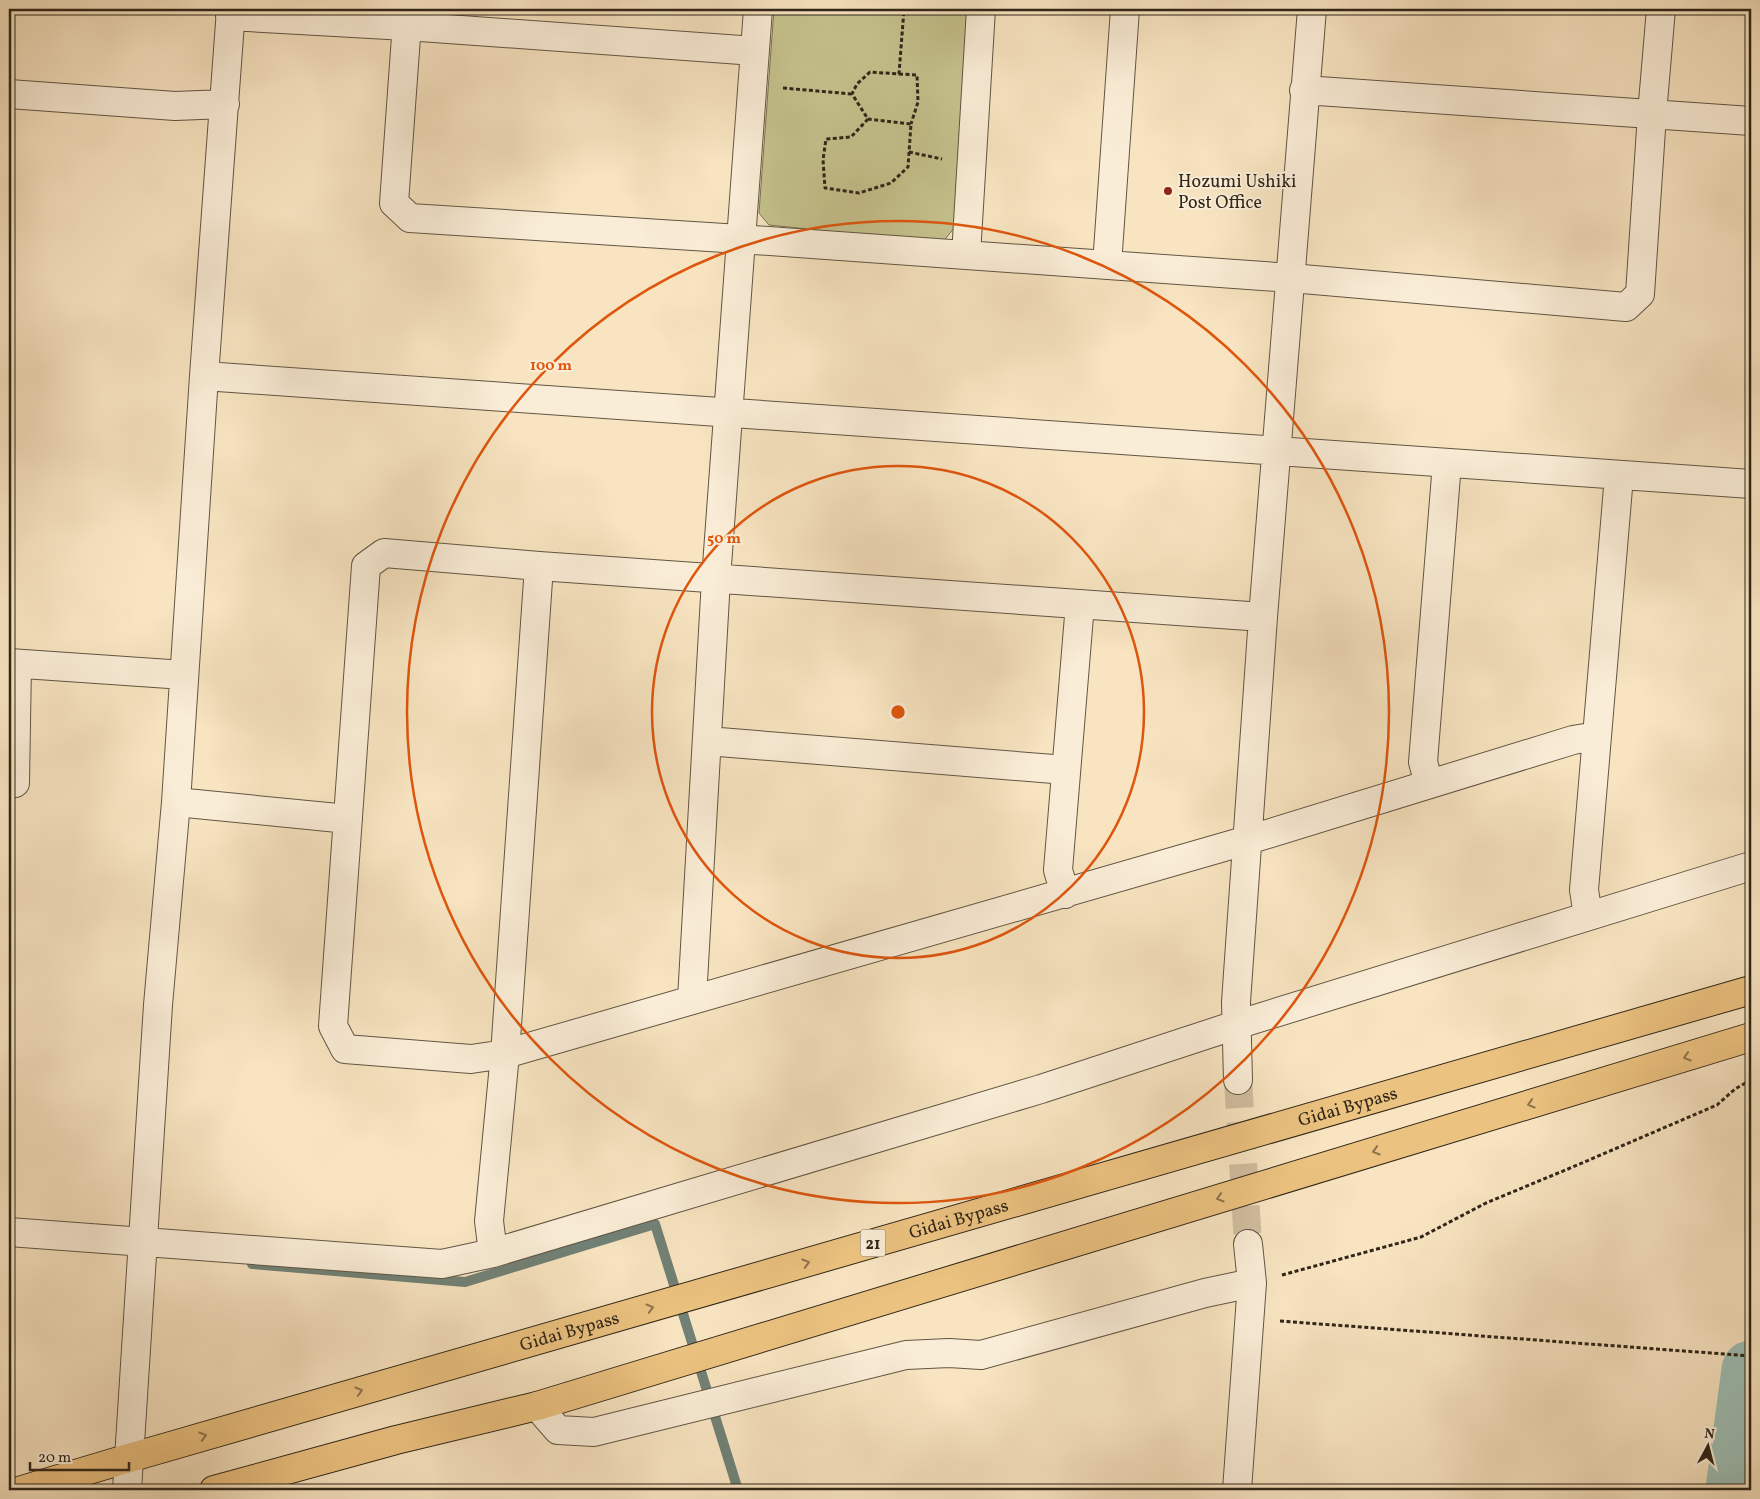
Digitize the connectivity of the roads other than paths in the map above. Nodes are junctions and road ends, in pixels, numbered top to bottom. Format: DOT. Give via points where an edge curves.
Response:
graph roads {
  1 [pos="758,9"];
  2 [pos="981,9"];
  3 [pos="1126,9"];
  4 [pos="1312,9"];
  5 [pos="1661,9"];
  6 [pos="231,12"];
  7 [pos="407,17"];
  8 [pos="754,51"];
  9 [pos="1304,90"];
  10 [pos="9,94"];
  11 [pos="225,104"];
  12 [pos="1652,114"];
  13 [pos="1751,121"];
  14 [pos="740,239"];
  15 [pos="966,255"];
  16 [pos="1107,265"];
  17 [pos="1290,278"];
  18 [pos="204,376"];
  19 [pos="728,413"];
  20 [pos="1276,450"];
  21 [pos="1447,463"];
  22 [pos="1619,476"];
  23 [pos="1751,484"];
  24 [pos="539,566"];
  25 [pos="716,579"];
  26 [pos="1080,604"];
  27 [pos="1263,617"];
  28 [pos="13,664"];
  29 [pos="184,675"];
  30 [pos="1597,736"];
  31 [pos="707,741"];
  32 [pos="1066,770"];
  33 [pos="15,783"];
  34 [pos="1429,784"];
  35 [pos="176,802"];
  36 [pos="348,819"];
  37 [pos="1248,840"];
  38 [pos="1751,866"];
  39 [pos="1065,894"];
  40 [pos="1588,916"];
  41 [pos="1751,990"];
  42 [pos="692,999"];
  43 [pos="1236,1025"];
  44 [pos="1742,1040"];
  45 [pos="505,1054"];
  46 [pos="1238,1080"];
  47 [pos="9,1232"];
  48 [pos="142,1241"];
  49 [pos="1248,1244"];
  50 [pos="493,1253"];
  51 [pos="1252,1283"];
  52 [pos="537,1406"];
  53 [pos="128,1458"];
  54 [pos="22,1490"];
  55 [pos="126,1490"];
  56 [pos="214,1490"];
  57 [pos="1237,1490"];
  1 -- 8 [label="street"];
  2 -- 15 [label="street"];
  3 -- 16 [label="street"];
  4 -- 9 [label="street"];
  5 -- 12 [label="street"];
  6 -- 7 [label="street"];
  6 -- 11 [label="street"];
  7 -- 8 [label="street"];
  7 -- 14 [label="street" via="394,203 410,218"];
  8 -- 14 [label="street"];
  9 -- 12 [label="street"];
  9 -- 17 [label="street"];
  10 -- 11 [label="street" via="175,106"];
  11 -- 18 [label="street"];
  12 -- 13 [label="street"];
  12 -- 17 [label="street" via="1640,294 1626,307"];
  14 -- 15 [label="street"];
  14 -- 19 [label="street"];
  15 -- 16 [label="street"];
  16 -- 17 [label="street"];
  17 -- 20 [label="street"];
  18 -- 19 [label="street"];
  18 -- 29 [label="street"];
  19 -- 20 [label="street"];
  19 -- 25 [label="street"];
  20 -- 21 [label="street"];
  20 -- 27 [label="street"];
  21 -- 22 [label="street"];
  21 -- 34 [label="street" via="1423,762"];
  22 -- 23 [label="street"];
  22 -- 30 [label="street"];
  24 -- 25 [label="street"];
  24 -- 36 [label="street" via="384,553 366,566"];
  24 -- 45 [label="street"];
  25 -- 26 [label="street"];
  25 -- 31 [label="street"];
  26 -- 27 [label="street"];
  26 -- 32 [label="street"];
  27 -- 37 [label="street"];
  28 -- 29 [label="street"];
  28 -- 33 [label="street"];
  29 -- 35 [label="street"];
  30 -- 34 [label="street" via="1573,740"];
  30 -- 40 [label="street" via="1584,890"];
  31 -- 32 [label="street"];
  31 -- 42 [label="street"];
  32 -- 39 [label="street" via="1058,870"];
  34 -- 37 [label="street"];
  35 -- 36 [label="street"];
  35 -- 48 [label="street"];
  36 -- 45 [label="street" via="333,1026 345,1049 471,1059"];
  37 -- 39 [label="street"];
  37 -- 43 [label="street"];
  38 -- 40 [label="street"];
  39 -- 42 [label="street"];
  40 -- 43 [label="street"];
  53 -- 41 [label="highway, Gidai Bypass / 21, one-way"];
  42 -- 45 [label="street"];
  43 -- 46 [label="street"];
  43 -- 50 [label="street" via="1041,1089"];
  44 -- 52 [label="highway, one-way"];
  45 -- 50 [label="street" via="489,1221"];
  47 -- 48 [label="street"];
  48 -- 50 [label="street" via="442,1264"];
  48 -- 53 [label="street"];
  49 -- 51 [label="street"];
  51 -- 52 [label="street" via="981,1355 906,1355 594,1432 558,1430"];
  51 -- 57 [label="street"];
  52 -- 56 [label="highway" via="396,1440"];
  53 -- 54 [label="highway, Gidai Bypass / 21"];
  53 -- 55 [label="street"];
}
